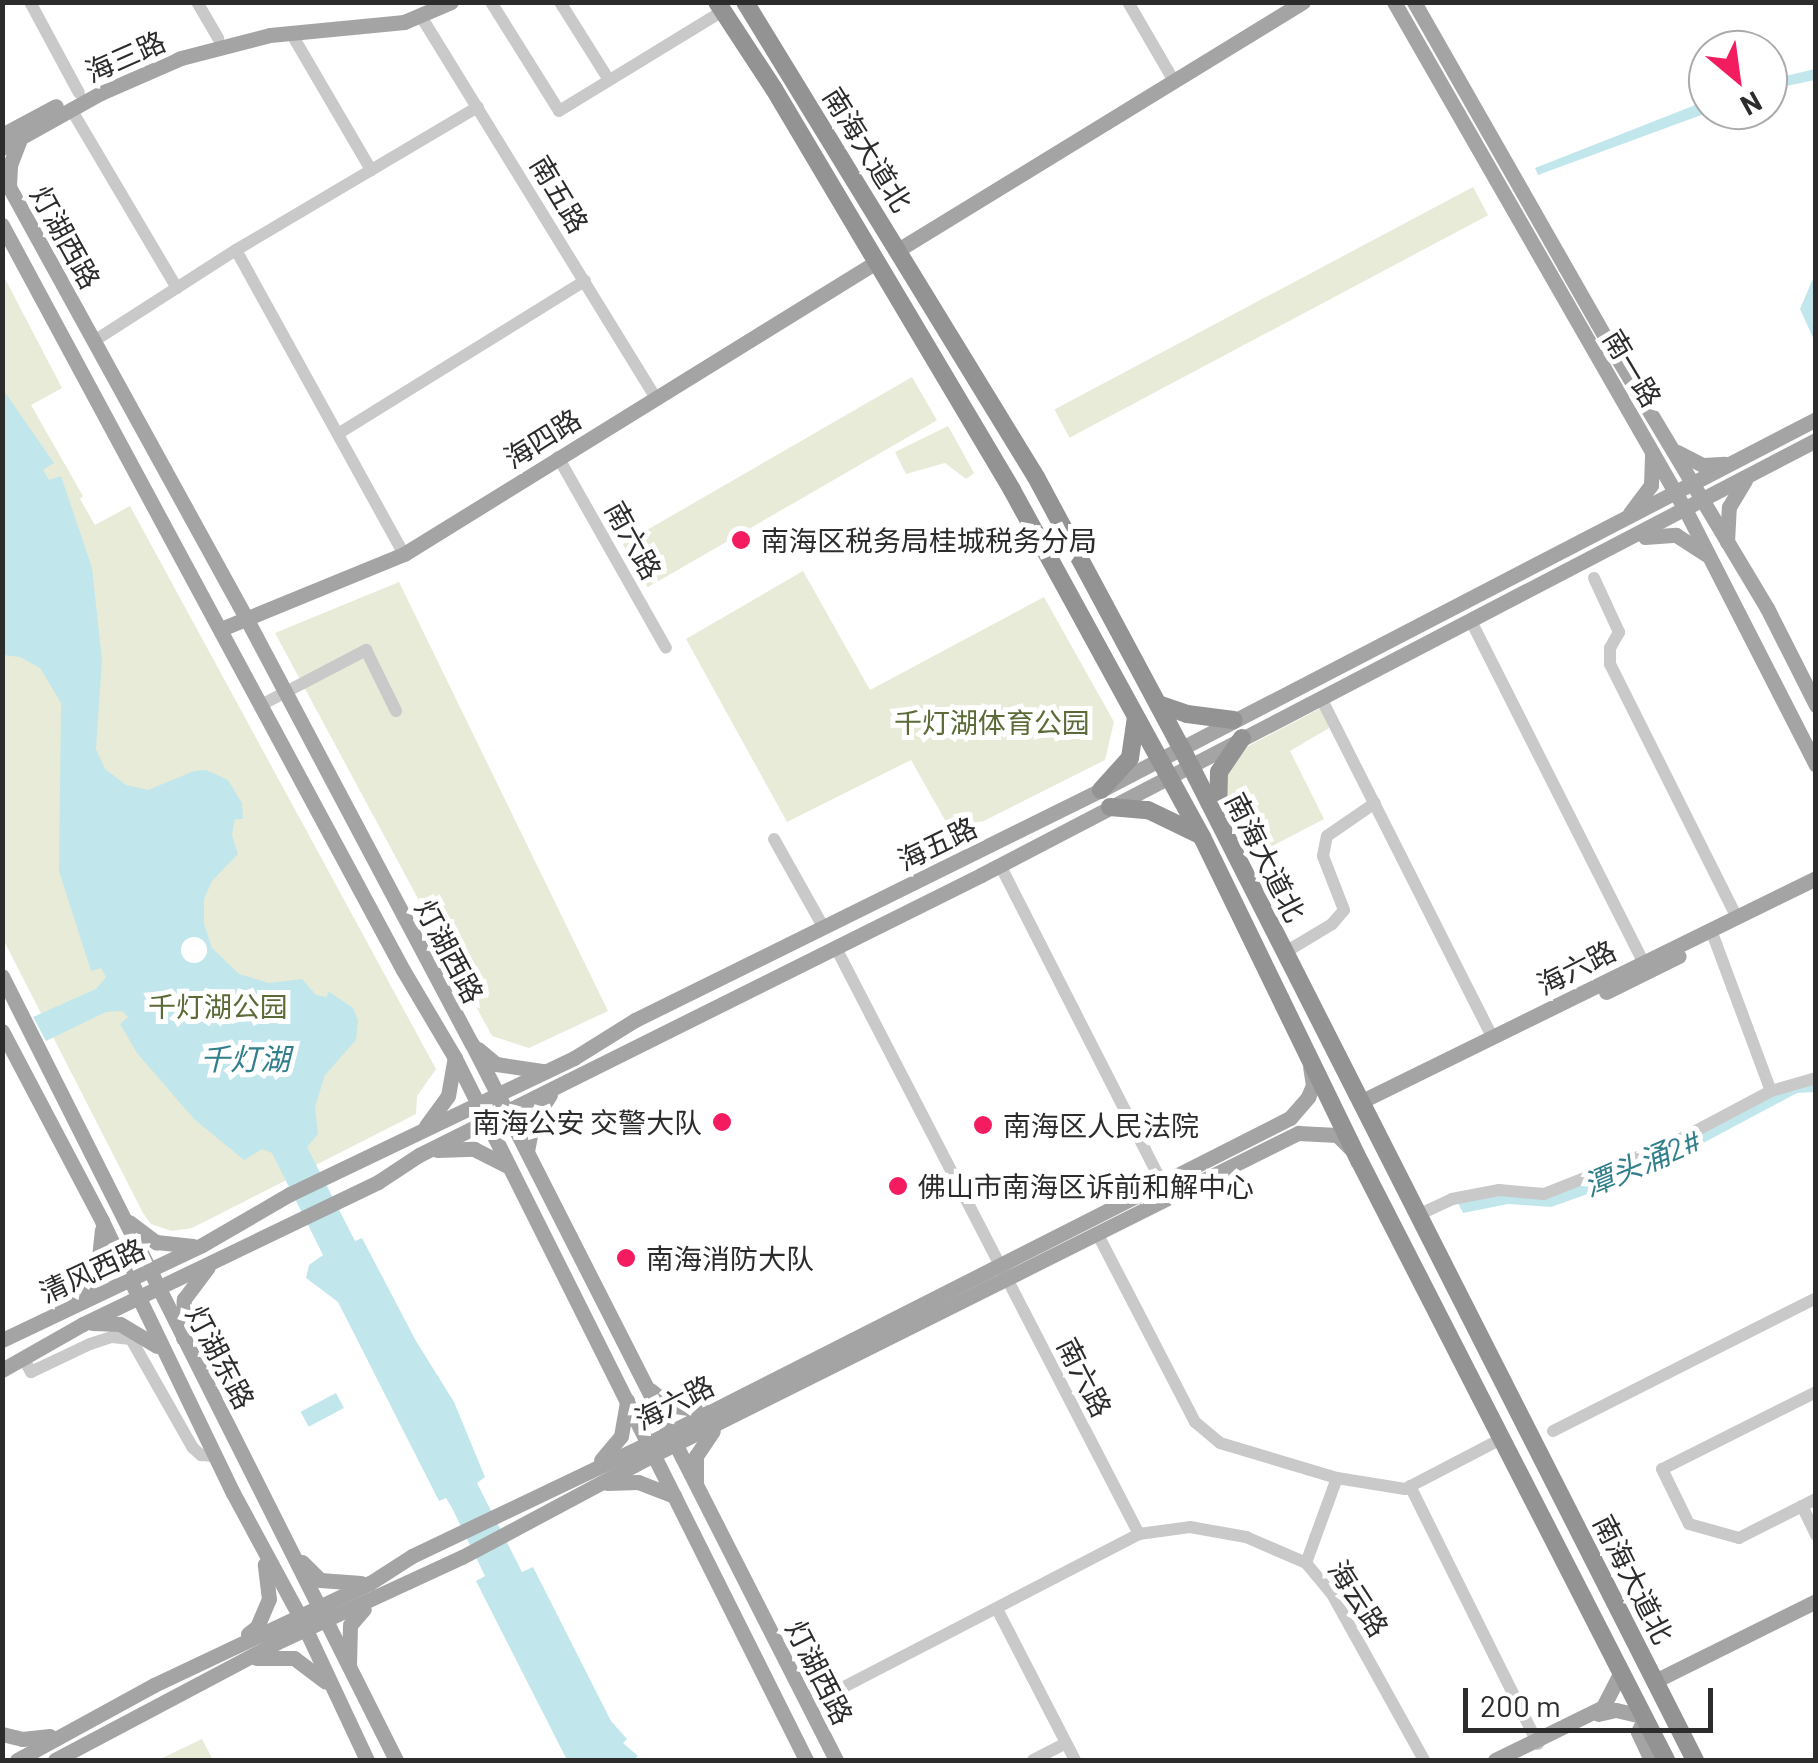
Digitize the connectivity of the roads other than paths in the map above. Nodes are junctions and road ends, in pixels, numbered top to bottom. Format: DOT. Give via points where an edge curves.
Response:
graph roads {
  1 [pos="30,2"];
  2 [pos="197,2"];
  3 [pos="432,2"];
  4 [pos="451,2"];
  5 [pos="491,2"];
  6 [pos="560,2"];
  7 [pos="744,2"];
  8 [pos="1303,2"];
  9 [pos="1394,2"];
  10 [pos="1414,2"];
  11 [pos="1130,3"];
  12 [pos="720,7"];
  13 [pos="416,10"];
  14 [pos="291,33"];
  15 [pos="218,38"];
  16 [pos="609,80"];
  17 [pos="1174,81"];
  18 [pos="79,93"];
  19 [pos="478,107"];
  20 [pos="71,109"];
  21 [pos="2,136"];
  22 [pos="20,138"];
  23 [pos="2,148"];
  24 [pos="371,170"];
  25 [pos="6,180"];
  26 [pos="2,225"];
  27 [pos="236,250"];
  28 [pos="898,250"];
  29 [pos="876,262"];
  30 [pos="584,282"];
  31 [pos="177,288"];
  32 [pos="94,342"];
  33 [pos="655,396"];
  34 [pos="1816,419"];
  35 [pos="341,432"];
  36 [pos="1816,440"];
  37 [pos="1652,449"];
  38 [pos="1674,449"];
  39 [pos="558,456"];
  40 [pos="1734,463"];
  41 [pos="1748,477"];
  42 [pos="1694,485"];
  43 [pos="1676,493"];
  44 [pos="1702,502"];
  45 [pos="1686,511"];
  46 [pos="1622,520"];
  47 [pos="1631,538"];
  48 [pos="1728,546"];
  49 [pos="404,554"];
  50 [pos="1711,559"];
  51 [pos="1594,578"];
  52 [pos="245,616"];
  53 [pos="1471,621"];
  54 [pos="220,629"];
  55 [pos="666,648"];
  56 [pos="285,692"];
  57 [pos="1322,698"];
  58 [pos="1158,704"];
  59 [pos="1816,704"];
  60 [pos="262,705"];
  61 [pos="396,710"];
  62 [pos="1136,716"];
  63 [pos="1234,720"];
  64 [pos="1242,738"];
  65 [pos="1181,747"];
  66 [pos="1158,758"];
  67 [pos="1190,765"];
  68 [pos="1816,765"];
  69 [pos="1169,777"];
  70 [pos="1105,798"];
  71 [pos="1375,804"];
  72 [pos="1220,828"];
  73 [pos="1202,836"];
  74 [pos="774,839"];
  75 [pos="1000,864"];
  76 [pos="1816,878"];
  77 [pos="1816,888"];
  78 [pos="1736,918"];
  79 [pos="824,928"];
  80 [pos="1714,938"];
  81 [pos="836,948"];
  82 [pos="1284,953"];
  83 [pos="1643,962"];
  84 [pos="2,976"];
  85 [pos="1298,979"];
  86 [pos="1277,992"];
  87 [pos="2,1031"];
  88 [pos="1493,1038"];
  89 [pos="472,1044"];
  90 [pos="1308,1054"];
  91 [pos="455,1058"];
  92 [pos="547,1071"];
  93 [pos="1816,1078"];
  94 [pos="555,1088"];
  95 [pos="1771,1090"];
  96 [pos="498,1095"];
  97 [pos="478,1105"];
  98 [pos="1362,1106"];
  99 [pos="507,1112"];
  100 [pos="486,1122"];
  101 [pos="1294,1126"];
  102 [pos="418,1133"];
  103 [pos="428,1150"];
  104 [pos="528,1155"];
  105 [pos="1360,1162"];
  106 [pos="507,1167"];
  107 [pos="1162,1183"];
  108 [pos="120,1212"];
  109 [pos="1418,1215"];
  110 [pos="102,1221"];
  111 [pos="1097,1233"];
  112 [pos="202,1245"];
  113 [pos="212,1262"];
  114 [pos="148,1271"];
  115 [pos="1003,1272"];
  116 [pos="128,1280"];
  117 [pos="157,1289"];
  118 [pos="136,1298"];
  119 [pos="1816,1298"];
  120 [pos="74,1306"];
  121 [pos="82,1324"];
  122 [pos="2,1340"];
  123 [pos="182,1342"];
  124 [pos="163,1350"];
  125 [pos="24,1359"];
  126 [pos="2,1370"];
  127 [pos="646,1387"];
  128 [pos="1816,1392"];
  129 [pos="627,1397"];
  130 [pos="722,1415"];
  131 [pos="1553,1431"];
  132 [pos="670,1439"];
  133 [pos="1501,1439"];
  134 [pos="652,1448"];
  135 [pos="214,1456"];
  136 [pos="589,1469"];
  137 [pos="1337,1478"];
  138 [pos="598,1485"];
  139 [pos="696,1486"];
  140 [pos="1410,1486"];
  141 [pos="674,1496"];
  142 [pos="1816,1499"];
  143 [pos="1802,1506"];
  144 [pos="1139,1534"];
  145 [pos="1816,1535"];
  146 [pos="285,1540"];
  147 [pos="263,1551"];
  148 [pos="1306,1563"];
  149 [pos="298,1568"];
  150 [pos="277,1576"];
  151 [pos="374,1590"];
  152 [pos="1816,1601"];
  153 [pos="318,1606"];
  154 [pos="997,1608"];
  155 [pos="1816,1609"];
  156 [pos="298,1614"];
  157 [pos="324,1622"];
  158 [pos="304,1631"];
  159 [pos="238,1644"];
  160 [pos="247,1658"];
  161 [pos="1620,1673"];
  162 [pos="350,1674"];
  163 [pos="1656,1684"];
  164 [pos="330,1686"];
  165 [pos="810,1705"];
  166 [pos="1643,1718"];
  167 [pos="2,1734"];
  168 [pos="59,1735"];
  169 [pos="1537,1742"];
  170 [pos="1066,1743"];
  171 [pos="59,1759"];
  172 [pos="17,1760"];
  173 [pos="368,1760"];
  174 [pos="396,1760"];
  175 [pos="806,1760"];
  176 [pos="836,1760"];
  177 [pos="1033,1760"];
  178 [pos="1074,1760"];
  179 [pos="1424,1760"];
  180 [pos="1496,1760"];
  181 [pos="1505,1760"];
  182 [pos="1652,1760"];
  183 [pos="1666,1760"];
  184 [pos="1695,1760"];
  1 -- 18 [label="street"];
  2 -- 15 [label="street"];
  3 -- 13 [label="main road, 海三路"];
  4 -- 13 [label="main road, 海三路"];
  5 -- 16 [label="street" via="559,111"];
  6 -- 16 [label="street"];
  7 -- 28 [label="highway, 南海大道北"];
  8 -- 17 [label="main road"];
  9 -- 37 [label="main road, 南一路"];
  10 -- 38 [label="main road, 南一路"];
  11 -- 17 [label="street"];
  12 -- 16 [label="street"];
  12 -- 29 [label="highway, 南海大道北"];
  13 -- 14 [label="main road, 海三路"];
  13 -- 15 [label="main road, 海三路"];
  13 -- 19 [label="street, 南五路"];
  14 -- 20 [label="main road, 海三路" via="182,58"];
  14 -- 24 [label="street"];
  15 -- 18 [label="main road, 海三路"];
  17 -- 28 [label="main road"];
  18 -- 21 [label="main road, 海三路"];
  19 -- 24 [label="street"];
  19 -- 30 [label="street, 南五路"];
  20 -- 22 [label="main road, 海三路"];
  20 -- 31 [label="street"];
  22 -- 23 [label="main road, 海三路"];
  22 -- 25 [label="main road"];
  24 -- 27 [label="street"];
  25 -- 32 [label="main road, 灯湖西路"];
  26 -- 54 [label="main road, 灯湖西路"];
  27 -- 31 [label="street"];
  27 -- 35 [label="street"];
  28 -- 58 [label="highway, 南海大道北" via="1036,477"];
  29 -- 33 [label="main road, 海四路"];
  29 -- 62 [label="highway, 南海大道北"];
  30 -- 33 [label="street, 南五路"];
  30 -- 35 [label="street"];
  31 -- 32 [label="street"];
  32 -- 52 [label="main road, 灯湖西路"];
  33 -- 39 [label="main road, 海四路"];
  34 -- 40 [label="main road, 海五路"];
  35 -- 49 [label="street"];
  36 -- 41 [label="main road"];
  37 -- 43 [label="main road, 南一路"];
  37 -- 46 [label="main road" via="1651,485"];
  38 -- 40 [label="main road" via="1703,465"];
  38 -- 42 [label="main road, 南一路"];
  39 -- 49 [label="main road, 海四路"];
  39 -- 55 [label="street, 南六路"];
  40 -- 42 [label="main road, 海五路"];
  41 -- 44 [label="main road"];
  41 -- 48 [label="main road" via="1730,507"];
  42 -- 43 [label="main road, 海五路"];
  42 -- 44 [label="main road, 南一路"];
  43 -- 45 [label="main road, 南一路"];
  43 -- 46 [label="main road, 海五路"];
  44 -- 45 [label="main road"];
  44 -- 48 [label="main road, 南一路"];
  45 -- 47 [label="main road"];
  45 -- 50 [label="main road, 南一路"];
  46 -- 63 [label="main road, 海五路"];
  47 -- 50 [label="main road" via="1676,535"];
  47 -- 53 [label="main road"];
  48 -- 59 [label="main road, 南一路"];
  49 -- 52 [label="main road, 海四路"];
  50 -- 68 [label="main road, 南一路"];
  51 -- 78 [label="street" via="1619,632 1610,664"];
  52 -- 54 [label="main road, 海四路"];
  52 -- 56 [label="main road, 灯湖西路"];
  53 -- 57 [label="main road"];
  53 -- 83 [label="street"];
  54 -- 60 [label="main road, 灯湖西路"];
  56 -- 60 [label="street"];
  56 -- 61 [label="street" via="366,650"];
  56 -- 89 [label="main road, 灯湖西路"];
  57 -- 64 [label="main road"];
  57 -- 71 [label="street"];
  58 -- 63 [label="highway"];
  58 -- 65 [label="highway, 南海大道北"];
  60 -- 91 [label="main road, 灯湖西路"];
  62 -- 66 [label="highway, 南海大道北"];
  62 -- 70 [label="highway" via="1130,758"];
  63 -- 65 [label="main road, 海五路"];
  64 -- 67 [label="main road"];
  64 -- 72 [label="highway" via="1226,757 1215,788"];
  65 -- 66 [label="main road, 海五路"];
  65 -- 67 [label="highway, 南海大道北"];
  66 -- 69 [label="highway, 南海大道北"];
  66 -- 70 [label="main road, 海五路"];
  67 -- 69 [label="main road"];
  67 -- 72 [label="highway, 南海大道北"];
  69 -- 70 [label="main road"];
  69 -- 73 [label="highway, 南海大道北"];
  70 -- 73 [label="highway" via="1166,816"];
  70 -- 75 [label="main road, 清风西路"];
  70 -- 79 [label="main road, 海五路"];
  71 -- 82 [label="street" via="1327,836 1323,856 1344,910"];
  71 -- 88 [label="street"];
  72 -- 82 [label="highway, 南海大道北"];
  73 -- 86 [label="highway, 南海大道北"];
  74 -- 79 [label="street"];
  75 -- 81 [label="main road, 清风西路"];
  75 -- 107 [label="street"];
  76 -- 78 [label="main road, 海六路"];
  77 -- 80 [label="main road, 海六路"];
  78 -- 83 [label="main road, 海六路"];
  79 -- 92 [label="main road, 海五路"];
  80 -- 95 [label="street"];
  80 -- 98 [label="main road, 海六路"];
  81 -- 94 [label="main road, 清风西路"];
  81 -- 115 [label="street, 南六路"];
  82 -- 85 [label="highway, 南海大道北"];
  83 -- 88 [label="main road, 海六路"];
  84 -- 108 [label="main road, 灯湖东路"];
  85 -- 86 [label="highway" via="1286,979"];
  85 -- 98 [label="highway, 南海大道北"];
  86 -- 90 [label="highway, 南海大道北"];
  87 -- 110 [label="main road, 灯湖东路"];
  88 -- 98 [label="main road, 海六路"];
  89 -- 92 [label="main road" via="496,1064"];
  89 -- 96 [label="main road, 灯湖西路"];
  90 -- 101 [label="main road" via="1313,1085"];
  90 -- 105 [label="highway, 南海大道北"];
  91 -- 97 [label="main road, 灯湖西路"];
  91 -- 102 [label="main road" via="448,1096"];
  92 -- 96 [label="main road, 海五路"];
  93 -- 95 [label="street"];
  94 -- 99 [label="main road, 清风西路"];
  94 -- 104 [label="main road" via="533,1121"];
  95 -- 109 [label="street" via="1672,1144 1595,1176 1544,1194 1499,1190 1452,1199"];
  96 -- 97 [label="main road, 海五路"];
  96 -- 99 [label="main road, 灯湖西路"];
  97 -- 100 [label="main road, 灯湖西路"];
  97 -- 102 [label="main road, 海五路"];
  98 -- 109 [label="highway, 南海大道北"];
  99 -- 100 [label="main road, 清风西路"];
  99 -- 104 [label="main road, 灯湖西路"];
  100 -- 103 [label="main road, 清风西路"];
  100 -- 106 [label="main road, 灯湖西路"];
  101 -- 105 [label="main road" via="1337,1135"];
  101 -- 107 [label="main road, 海六路"];
  101 -- 111 [label="main road, 海六路"];
  102 -- 112 [label="main road, 海五路"];
  103 -- 106 [label="main road" via="474,1149"];
  103 -- 113 [label="main road, 清风西路"];
  104 -- 127 [label="main road, 灯湖西路"];
  105 -- 133 [label="highway, 南海大道北"];
  106 -- 129 [label="main road, 灯湖西路"];
  107 -- 115 [label="main road, 海六路"];
  108 -- 112 [label="main road" via="156,1242"];
  108 -- 114 [label="main road, 灯湖东路"];
  109 -- 163 [label="highway, 南海大道北"];
  110 -- 116 [label="main road, 灯湖东路"];
  110 -- 120 [label="main road" via="98,1267"];
  111 -- 115 [label="main road, 海六路"];
  111 -- 137 [label="street" via="1195,1422 1220,1443"];
  112 -- 114 [label="main road, 清风西路"];
  113 -- 117 [label="main road, 清风西路"];
  113 -- 123 [label="main road" via="184,1299"];
  114 -- 116 [label="main road, 清风西路"];
  114 -- 117 [label="main road, 灯湖东路"];
  115 -- 130 [label="main road, 海六路"];
  115 -- 144 [label="street, 南六路"];
  116 -- 118 [label="main road, 灯湖东路"];
  116 -- 120 [label="main road, 清风西路"];
  117 -- 118 [label="main road, 清风西路"];
  117 -- 123 [label="main road, 灯湖东路"];
  118 -- 121 [label="main road, 清风西路"];
  118 -- 124 [label="main road, 灯湖东路"];
  119 -- 131 [label="street"];
  120 -- 122 [label="main road, 清风西路"];
  121 -- 124 [label="main road" via="120,1324"];
  121 -- 125 [label="main road, 清风西路"];
  123 -- 146 [label="main road, 灯湖东路"];
  124 -- 135 [label="main road, 灯湖东路"];
  125 -- 126 [label="main road, 清风西路"];
  125 -- 135 [label="street" via="31,1372 90,1344 131,1339 193,1448"];
  127 -- 130 [label="main road" via="684,1411"];
  127 -- 132 [label="main road, 灯湖西路"];
  128 -- 143 [label="street" via="1662,1469 1690,1524 1739,1538"];
  129 -- 134 [label="main road, 灯湖西路"];
  129 -- 136 [label="main road" via="621,1436"];
  130 -- 132 [label="main road, 海六路"];
  130 -- 139 [label="main road" via="696,1456"];
  132 -- 134 [label="main road, 海六路"];
  132 -- 139 [label="main road, 灯湖西路"];
  133 -- 140 [label="street"];
  133 -- 161 [label="highway, 南海大道北"];
  134 -- 136 [label="main road, 海六路"];
  134 -- 138 [label="main road, 海六路"];
  134 -- 141 [label="main road, 灯湖西路"];
  135 -- 147 [label="main road, 灯湖东路"];
  136 -- 151 [label="main road, 海六路" via="451,1537"];
  137 -- 140 [label="street"];
  137 -- 148 [label="street"];
  138 -- 141 [label="main road" via="638,1482"];
  138 -- 151 [label="main road, 海六路" via="462,1557"];
  139 -- 165 [label="main road, 灯湖西路"];
  140 -- 169 [label="street"];
  141 -- 175 [label="main road, 灯湖西路"];
  142 -- 143 [label="street"];
  143 -- 145 [label="street"];
  144 -- 148 [label="street, 海云路" via="1190,1527 1246,1538"];
  144 -- 154 [label="street"];
  146 -- 149 [label="main road, 灯湖东路"];
  146 -- 151 [label="main road" via="320,1580"];
  147 -- 150 [label="main road, 灯湖东路"];
  147 -- 159 [label="main road" via="269,1599 257,1627"];
  148 -- 179 [label="street, 海云路" via="1332,1594"];
  149 -- 150 [label="main road" via="292,1578"];
  149 -- 153 [label="main road, 灯湖东路"];
  150 -- 156 [label="main road, 灯湖东路"];
  151 -- 153 [label="main road, 海六路"];
  151 -- 157 [label="main road, 海六路"];
  151 -- 162 [label="main road" via="350,1625"];
  152 -- 163 [label="main road"];
  153 -- 156 [label="main road, 海六路"];
  153 -- 157 [label="main road, 灯湖东路"];
  154 -- 165 [label="street"];
  154 -- 170 [label="street"];
  155 -- 163 [label="main road"];
  156 -- 158 [label="main road, 灯湖东路"];
  156 -- 159 [label="main road, 海六路"];
  157 -- 158 [label="main road, 海六路"];
  157 -- 162 [label="main road, 灯湖东路"];
  158 -- 160 [label="main road, 海六路"];
  158 -- 164 [label="main road, 灯湖东路"];
  159 -- 168 [label="main road, 海六路"];
  160 -- 164 [label="main road" via="294,1658"];
  160 -- 171 [label="main road, 海六路"];
  161 -- 166 [label="highway, 南海大道北"];
  161 -- 169 [label="main road" via="1603,1707"];
  162 -- 174 [label="main road, 灯湖东路"];
  163 -- 184 [label="highway, 南海大道北"];
  164 -- 173 [label="main road, 灯湖东路"];
  165 -- 176 [label="main road, 灯湖西路"];
  166 -- 169 [label="main road" via="1604,1711"];
  166 -- 182 [label="main road" via="1638,1732"];
  166 -- 183 [label="highway, 南海大道北"];
  167 -- 168 [label="main road"];
  168 -- 172 [label="main road, 海六路"];
  169 -- 180 [label="main road"];
  169 -- 181 [label="main road"];
  170 -- 177 [label="street"];
  170 -- 178 [label="street"];
}
